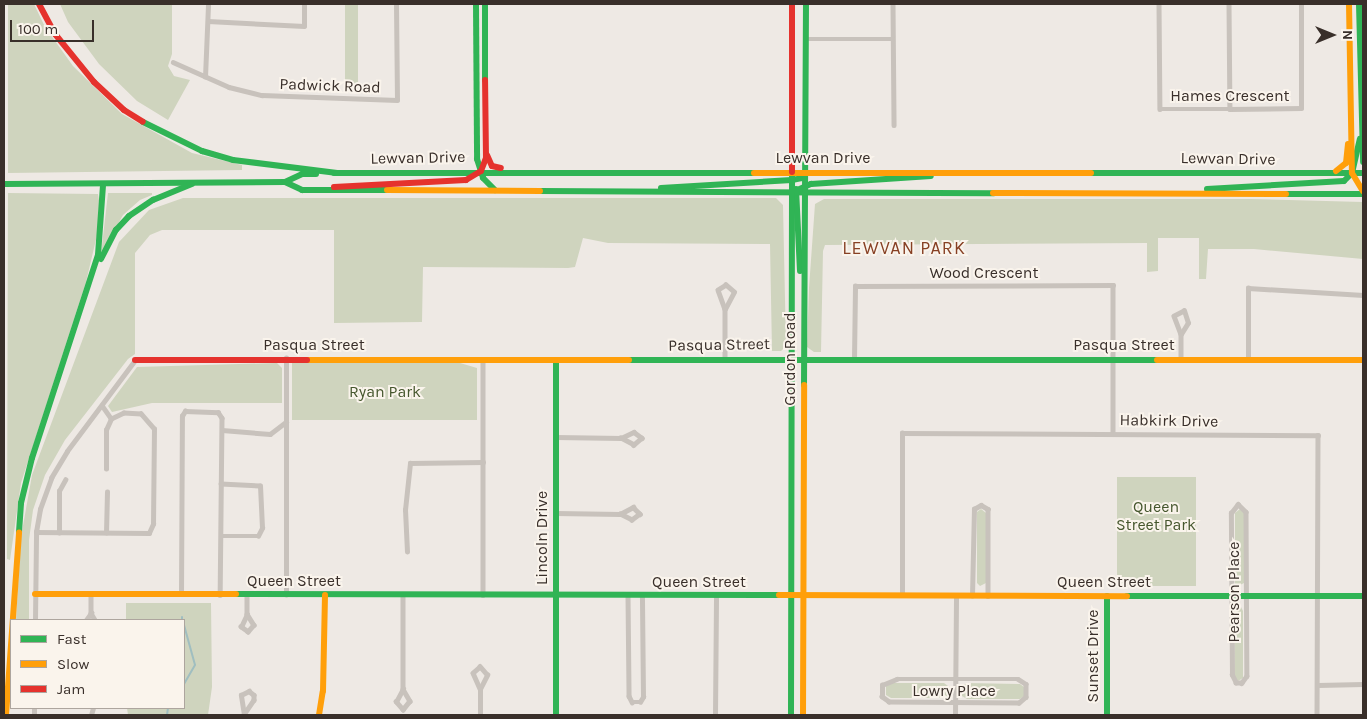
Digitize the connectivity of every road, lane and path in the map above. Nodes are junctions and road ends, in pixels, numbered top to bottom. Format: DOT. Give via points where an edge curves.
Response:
graph roads {
  1 [pos="39,4"];
  2 [pos="208,4"];
  3 [pos="304,4"];
  4 [pos="396,4"];
  5 [pos="476,4"];
  6 [pos="485,4"];
  7 [pos="792,4"];
  8 [pos="806,4"];
  9 [pos="893,4"];
  10 [pos="1159,4"];
  11 [pos="1230,4"];
  12 [pos="1301,4"];
  13 [pos="1349,4"];
  14 [pos="1359,4"];
  15 [pos="208,21"];
  16 [pos="806,39"];
  17 [pos="894,39"];
  18 [pos="172,62"];
  19 [pos="205,77"];
  20 [pos="1230,109"];
  21 [pos="1351,116"];
  22 [pos="894,125"];
  23 [pos="1360,139"];
  24 [pos="486,145"];
  25 [pos="1363,162"];
  26 [pos="481,171"];
  27 [pos="547,171"];
  28 [pos="792,172"];
  29 [pos="806,172"];
  30 [pos="992,172"];
  31 [pos="337,173"];
  32 [pos="1329,173"];
  33 [pos="1352,173"];
  34 [pos="1363,173"];
  35 [pos="794,180"];
  36 [pos="285,182"];
  37 [pos="4,184"];
  38 [pos="192,184"];
  39 [pos="103,185"];
  40 [pos="806,185"];
  41 [pos="302,190"];
  42 [pos="496,190"];
  43 [pos="595,192"];
  44 [pos="795,192"];
  45 [pos="1363,192"];
  46 [pos="806,193"];
  47 [pos="1156,194"];
  48 [pos="804,288"];
  49 [pos="1363,295"];
  50 [pos="725,309"];
  51 [pos="76,325"];
  52 [pos="1181,334"];
  53 [pos="286,358"];
  54 [pos="791,358"];
  55 [pos="804,358"];
  56 [pos="725,359"];
  57 [pos="854,359"];
  58 [pos="1113,359"];
  59 [pos="1181,359"];
  60 [pos="1248,359"];
  61 [pos="135,360"];
  62 [pos="483,360"];
  63 [pos="556,360"];
  64 [pos="1363,360"];
  65 [pos="102,406"];
  66 [pos="111,419"];
  67 [pos="286,422"];
  68 [pos="222,430"];
  69 [pos="1113,432"];
  70 [pos="556,438"];
  71 [pos="621,438"];
  72 [pos="483,462"];
  73 [pos="106,469"];
  74 [pos="65,480"];
  75 [pos="221,484"];
  76 [pos="107,492"];
  77 [pos="556,513"];
  78 [pos="620,514"];
  79 [pos="36,532"];
  80 [pos="59,532"];
  81 [pos="106,533"];
  82 [pos="221,536"];
  83 [pos="407,552"];
  84 [pos="35,594"];
  85 [pos="90,594"];
  86 [pos="181,594"];
  87 [pos="556,594"];
  88 [pos="220,595"];
  89 [pos="247,595"];
  90 [pos="286,595"];
  91 [pos="325,595"];
  92 [pos="403,595"];
  93 [pos="483,595"];
  94 [pos="791,595"];
  95 [pos="803,595"];
  96 [pos="902,595"];
  97 [pos="628,596"];
  98 [pos="642,596"];
  99 [pos="716,596"];
  100 [pos="956,596"];
  101 [pos="972,596"];
  102 [pos="988,596"];
  103 [pos="1107,596"];
  104 [pos="1320,596"];
  105 [pos="1363,596"];
  106 [pos="1232,597"];
  107 [pos="1246,597"];
  108 [pos="91,613"];
  109 [pos="248,614"];
  110 [pos="13,619"];
  111 [pos="34,619"];
  112 [pos="87,619"];
  113 [pos="94,619"];
  114 [pos="10,658"];
  115 [pos="956,679"];
  116 [pos="1363,684"];
  117 [pos="1318,685"];
  118 [pos="403,689"];
  119 [pos="480,689"];
  120 [pos="956,704"];
  121 [pos="6,715"];
  122 [pos="244,715"];
  123 [pos="319,715"];
  124 [pos="480,715"];
  125 [pos="556,715"];
  126 [pos="715,715"];
  127 [pos="791,715"];
  128 [pos="803,715"];
  129 [pos="956,715"];
  130 [pos="1107,715"];
  131 [pos="1317,715"];
  1 -- 31 [label="main road" via="55,34 94,82 124,110 160,133 196,150 233,160"];
  2 -- 15 [label="street"];
  3 -- 15 [label="street" via="304,26"];
  4 -- 19 [label="street, Padwick Road" via="397,100 262,95"];
  5 -- 26 [label="main road" via="477,159"];
  6 -- 24 [label="main road"];
  7 -- 28 [label="main road, Gordon Road"];
  8 -- 16 [label="main road, Gordon Road"];
  9 -- 17 [label="street"];
  10 -- 20 [label="street, Hames Crescent" via="1160,109"];
  11 -- 20 [label="street"];
  12 -- 20 [label="street, Hames Crescent" via="1302,108"];
  13 -- 21 [label="main road"];
  14 -- 23 [label="main road"];
  15 -- 19 [label="street"];
  16 -- 17 [label="street"];
  16 -- 29 [label="main road, Gordon Road"];
  17 -- 22 [label="street"];
  18 -- 19 [label="street, Padwick Road"];
  21 -- 32 [label="main road" via="1346,163 1340,170"];
  21 -- 33 [label="main road"];
  23 -- 25 [label="main road"];
  23 -- 33 [label="main road"];
  24 -- 26 [label="main road"];
  24 -- 27 [label="main road" via="490,164 496,168"];
  26 -- 27 [label="main road, Lewvan Drive"];
  26 -- 31 [label="main road, Lewvan Drive"];
  26 -- 41 [label="main road" via="466,180"];
  26 -- 42 [label="main road" via="489,187"];
  27 -- 28 [label="main road, Lewvan Drive"];
  28 -- 29 [label="main road, Lewvan Drive"];
  28 -- 35 [label="main road, Gordon Road"];
  29 -- 30 [label="main road, Lewvan Drive"];
  29 -- 35 [label="main road"];
  29 -- 40 [label="main road, Gordon Road"];
  30 -- 32 [label="main road, Lewvan Drive"];
  30 -- 40 [label="main road"];
  31 -- 36 [label="main road, Lewvan Drive" via="302,174"];
  32 -- 33 [label="main road, Lewvan Drive"];
  33 -- 34 [label="main road, Lewvan Drive"];
  33 -- 45 [label="main road"];
  33 -- 47 [label="main road" via="1344,181 1336,182"];
  35 -- 43 [label="main road"];
  35 -- 44 [label="main road, Gordon Road"];
  36 -- 38 [label="main road, Lewvan Drive"];
  36 -- 41 [label="main road, Lewvan Drive"];
  37 -- 39 [label="main road, Lewvan Drive"];
  38 -- 39 [label="main road, Lewvan Drive"];
  38 -- 51 [label="main road" via="134,211 116,230"];
  39 -- 51 [label="main road" via="98,255"];
  40 -- 44 [label="main road"];
  40 -- 46 [label="main road, Gordon Road"];
  41 -- 42 [label="main road, Lewvan Drive"];
  42 -- 43 [label="main road, Lewvan Drive"];
  43 -- 44 [label="main road, Lewvan Drive"];
  44 -- 46 [label="main road, Lewvan Drive"];
  44 -- 48 [label="main road"];
  44 -- 54 [label="main road, Gordon Road"];
  45 -- 47 [label="main road, Lewvan Drive"];
  46 -- 47 [label="main road, Lewvan Drive"];
  46 -- 48 [label="main road, Gordon Road"];
  48 -- 55 [label="main road, Gordon Road"];
  49 -- 60 [label="street" via="1248,288"];
  50 -- 50 [label="street" via="734,292 726,285 718,290"];
  50 -- 56 [label="street"];
  51 -- 110 [label="main road" via="32,458 21,503"];
  52 -- 52 [label="street" via="1188,323 1184,312 1174,316"];
  52 -- 59 [label="street"];
  53 -- 61 [label="main road, Pasqua Street"];
  53 -- 62 [label="main road, Pasqua Street"];
  53 -- 67 [label="street"];
  54 -- 55 [label="main road, Pasqua Street"];
  54 -- 56 [label="main road, Pasqua Street"];
  54 -- 94 [label="main road, Gordon Road"];
  55 -- 57 [label="main road, Pasqua Street"];
  55 -- 95 [label="main road, Gordon Road"];
  56 -- 63 [label="main road, Pasqua Street"];
  57 -- 58 [label="main road, Pasqua Street"];
  57 -- 58 [label="street, Wood Crescent" via="855,286 1044,285 1113,285"];
  58 -- 59 [label="main road, Pasqua Street"];
  58 -- 69 [label="street"];
  59 -- 60 [label="main road, Pasqua Street"];
  60 -- 64 [label="main road, Pasqua Street"];
  61 -- 65 [label="street"];
  62 -- 63 [label="main road, Pasqua Street"];
  62 -- 72 [label="street"];
  63 -- 70 [label="main road, Lincoln Drive"];
  65 -- 66 [label="street"];
  65 -- 79 [label="street" via="66,451 51,478"];
  66 -- 73 [label="street" via="106,430"];
  66 -- 81 [label="street" via="124,413 141,414 154,429 153,524 150,533"];
  67 -- 68 [label="street" via="270,434"];
  67 -- 90 [label="street"];
  68 -- 75 [label="street"];
  68 -- 86 [label="street" via="222,418 218,412 185,411 182,416"];
  69 -- 96 [label="street, Habkirk Drive" via="902,433"];
  69 -- 104 [label="street, Habkirk Drive" via="1318,435"];
  70 -- 71 [label="street"];
  70 -- 77 [label="main road, Lincoln Drive"];
  72 -- 83 [label="street" via="410,463 405,510"];
  72 -- 93 [label="street"];
  74 -- 80 [label="street" via="59,492"];
  75 -- 82 [label="street"];
  75 -- 82 [label="street" via="260,486 262,520 258,536"];
  76 -- 81 [label="street"];
  77 -- 78 [label="street"];
  77 -- 87 [label="main road, Lincoln Drive"];
  79 -- 80 [label="street"];
  79 -- 84 [label="street"];
  80 -- 81 [label="street"];
  82 -- 88 [label="street"];
  84 -- 85 [label="main road, Queen Street"];
  84 -- 111 [label="street"];
  85 -- 86 [label="main road, Queen Street"];
  85 -- 108 [label="street"];
  86 -- 88 [label="main road, Queen Street"];
  87 -- 93 [label="main road, Queen Street"];
  87 -- 97 [label="main road, Queen Street"];
  87 -- 125 [label="main road, Lincoln Drive"];
  88 -- 89 [label="main road, Queen Street"];
  89 -- 90 [label="main road, Queen Street"];
  89 -- 109 [label="street"];
  90 -- 91 [label="main road, Queen Street"];
  91 -- 92 [label="main road, Queen Street"];
  91 -- 123 [label="main road" via="323,691"];
  92 -- 93 [label="main road, Queen Street"];
  92 -- 118 [label="street"];
  94 -- 95 [label="main road, Queen Street"];
  94 -- 99 [label="main road, Queen Street"];
  94 -- 127 [label="main road, Gordon Road"];
  95 -- 96 [label="main road, Queen Street"];
  95 -- 128 [label="main road, Gordon Road"];
  96 -- 100 [label="main road, Queen Street"];
  97 -- 98 [label="main road, Queen Street"];
  97 -- 98 [label="street" via="629,696 632,702 640,702 643,698"];
  98 -- 99 [label="main road, Queen Street"];
  99 -- 126 [label="street"];
  100 -- 101 [label="main road, Queen Street"];
  100 -- 115 [label="street"];
  101 -- 102 [label="main road, Queen Street"];
  101 -- 102 [label="street" via="974,509 981,505 988,509"];
  102 -- 103 [label="main road, Queen Street"];
  103 -- 106 [label="main road, Queen Street"];
  103 -- 130 [label="main road, Sunset Drive"];
  104 -- 105 [label="main road, Queen Street"];
  104 -- 107 [label="main road, Queen Street"];
  104 -- 117 [label="street, Habkirk Drive"];
  106 -- 107 [label="main road, Queen Street"];
  106 -- 107 [label="street, Pearson Place" via="1232,675 1236,683 1242,683 1247,676"];
  106 -- 107 [label="street, Pearson Place" via="1232,513 1238,504 1246,512"];
  108 -- 112 [label="street"];
  108 -- 113 [label="street"];
  114 -- 121 [label="main road"];
  115 -- 120 [label="street"];
  115 -- 120 [label="street, Lowry Place" via="1018,679 1026,684 1026,697 1020,703"];
  115 -- 120 [label="street, Lowry Place" via="888,680 882,685 882,697 889,702"];
  116 -- 117 [label="street"];
  117 -- 131 [label="street, Habkirk Drive"];
  119 -- 119 [label="street" via="487,672 480,666 473,675"];
  119 -- 124 [label="street"];
  120 -- 129 [label="street"];
  122 -- 122 [label="street" via="255,698 249,691 242,693 240,698"];
}
